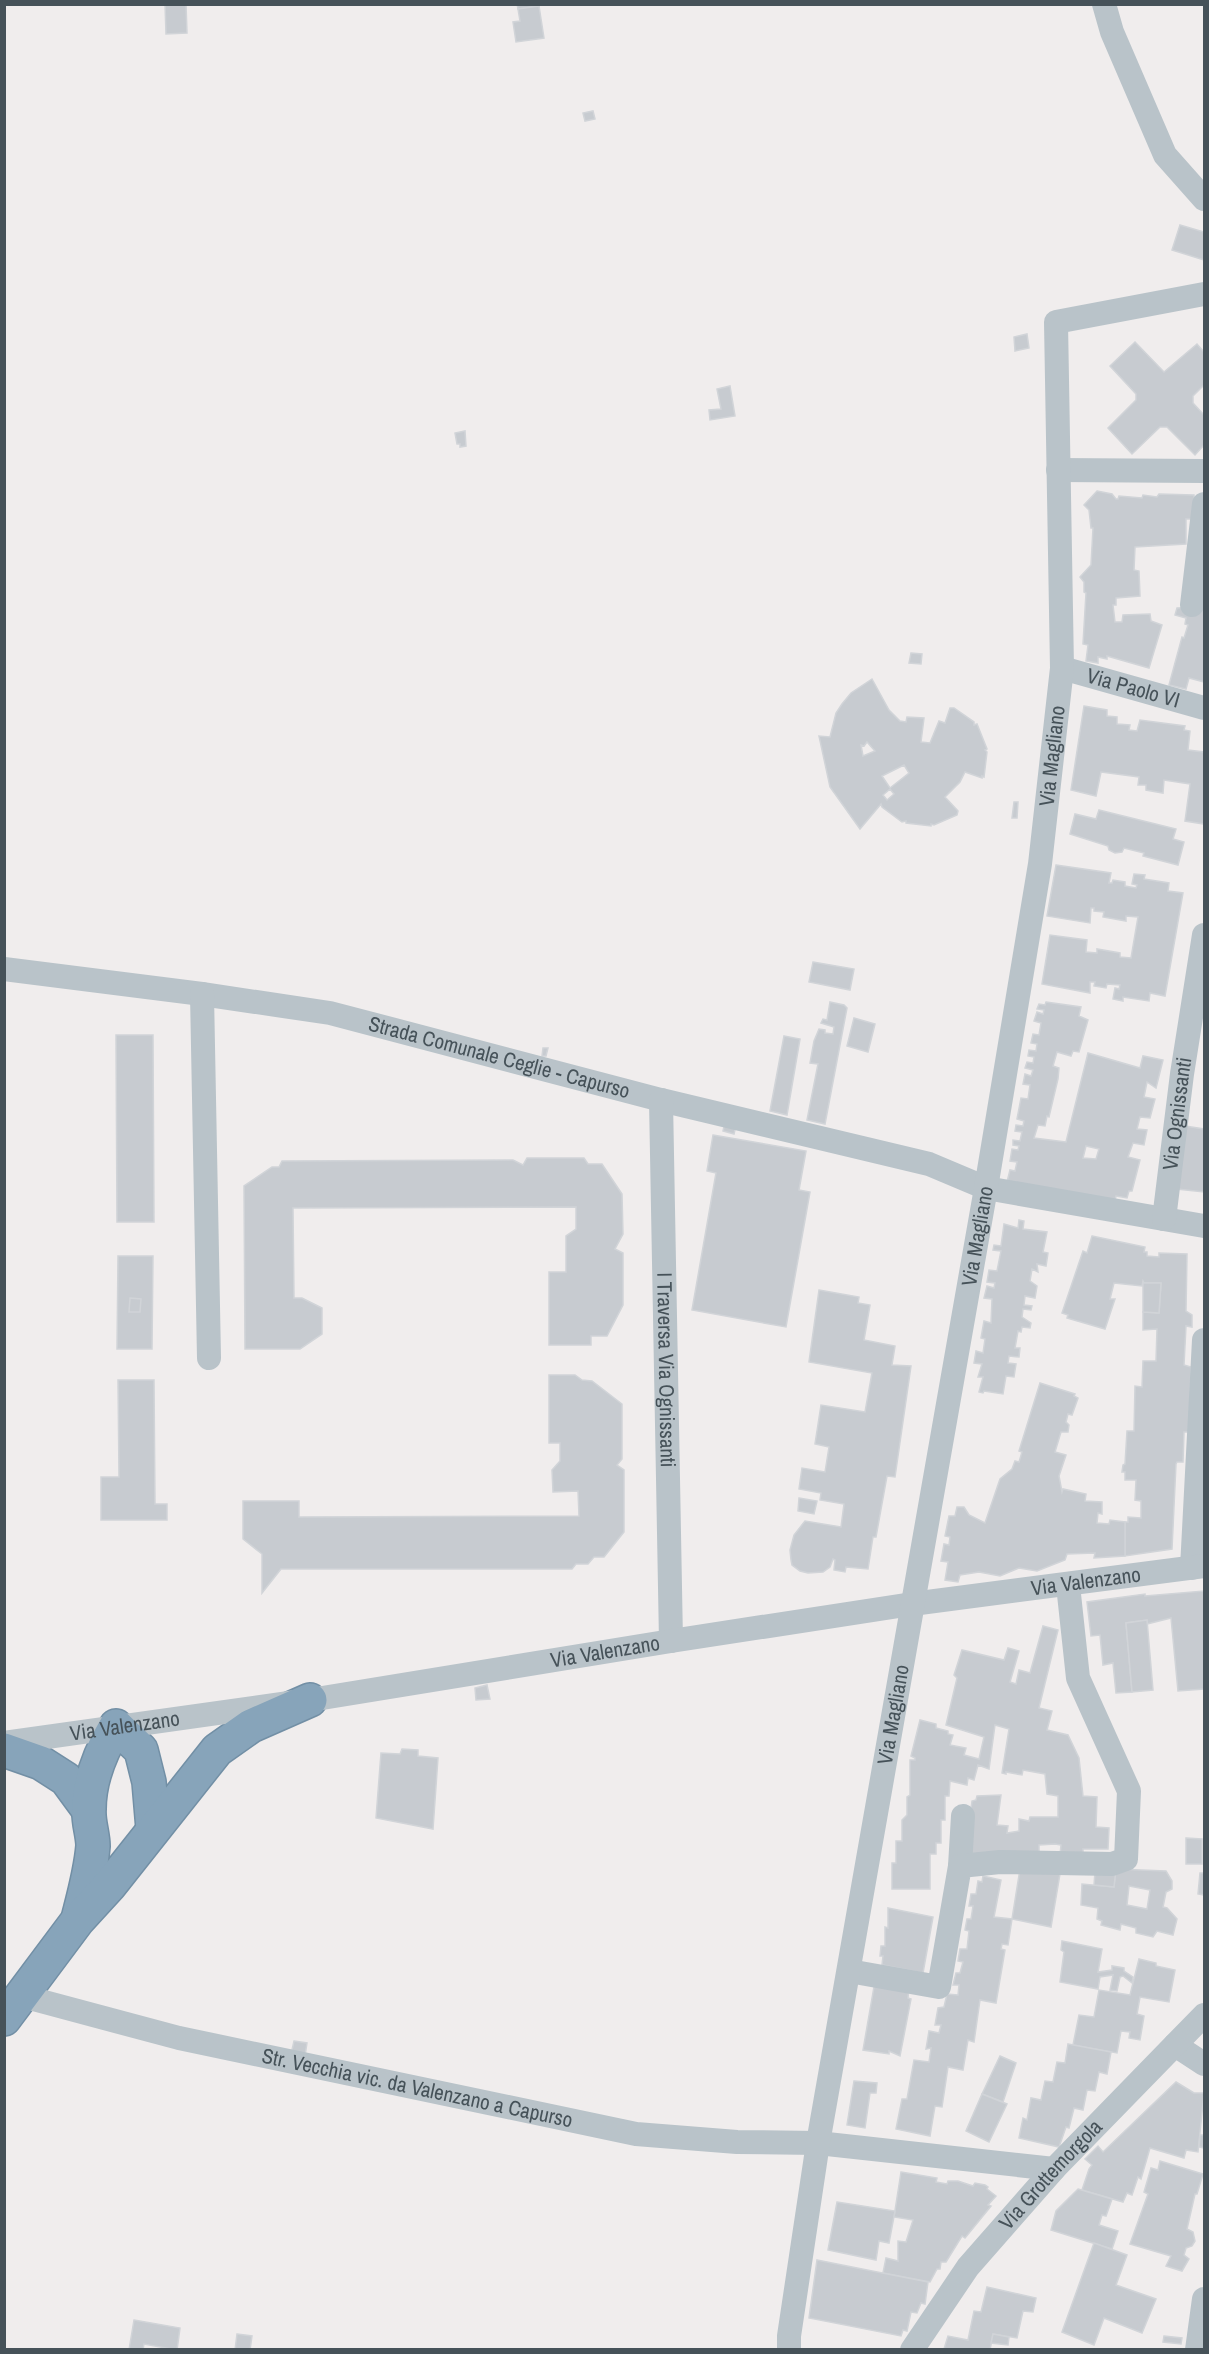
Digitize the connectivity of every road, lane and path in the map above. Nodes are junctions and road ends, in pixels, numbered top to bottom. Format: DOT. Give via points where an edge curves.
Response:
graph roads {
  1 [pos="1104,4"];
  2 [pos="1204,199"];
  3 [pos="1204,294"];
  4 [pos="1058,470"];
  5 [pos="1204,471"];
  6 [pos="1204,504"];
  7 [pos="1192,605"];
  8 [pos="1062,668"];
  9 [pos="1204,708"];
  10 [pos="1204,935"];
  11 [pos="4,969"];
  12 [pos="202,994"];
  13 [pos="661,1100"];
  14 [pos="986,1188"];
  15 [pos="1164,1219"];
  16 [pos="1204,1226"];
  17 [pos="1204,1340"];
  18 [pos="209,1358"];
  19 [pos="1198,1567"];
  20 [pos="1068,1585"];
  21 [pos="912,1604"];
  22 [pos="671,1641"];
  23 [pos="310,1700"];
  24 [pos="116,1726"];
  25 [pos="4,1743"];
  26 [pos="4,1750"];
  27 [pos="88,1809"];
  28 [pos="963,1816"];
  29 [pos="153,1829"];
  30 [pos="960,1866"];
  31 [pos="78,1920"];
  32 [pos="849,1971"];
  33 [pos="13,2007"];
  34 [pos="1204,2015"];
  35 [pos="1175,2045"];
  36 [pos="1204,2064"];
  37 [pos="818,2143"];
  38 [pos="1054,2169"];
  39 [pos="1204,2299"];
  40 [pos="789,2349"];
  41 [pos="912,2349"];
  42 [pos="1197,2349"];
  1 -- 2 [label="street" via="1112,32 1165,155"];
  3 -- 4 [label="street, Via Magliano" via="1056,322"];
  4 -- 5 [label="street"];
  4 -- 8 [label="street, Via Magliano"];
  6 -- 7 [label="street"];
  8 -- 9 [label="street, Via Paolo VI"];
  8 -- 14 [label="street, Via Magliano" via="1040,864"];
  10 -- 15 [label="street, Via Ognissanti"];
  11 -- 12 [label="street, Strada Comunale Ceglie - Capurso"];
  12 -- 13 [label="street, Strada Comunale Ceglie - Capurso" via="330,1013"];
  12 -- 18 [label="street"];
  13 -- 14 [label="street, Strada Comunale Ceglie - Capurso" via="929,1164"];
  13 -- 22 [label="street, I Traversa Via Ognissanti"];
  14 -- 15 [label="street"];
  14 -- 21 [label="street, Via Magliano"];
  15 -- 16 [label="street"];
  17 -- 19 [label="street"];
  19 -- 20 [label="street, Via Valenzano"];
  20 -- 21 [label="street, Via Valenzano"];
  20 -- 30 [label="street" via="1078,1678 1129,1791 1126,1859 1112,1864 1000,1862"];
  21 -- 22 [label="street, Via Valenzano"];
  21 -- 32 [label="street, Via Magliano"];
  22 -- 23 [label="street, Via Valenzano"];
  23 -- 24 [label="street, Via Valenzano"];
  23 -- 29 [label="highway" via="251,1726 217,1750"];
  24 -- 25 [label="street, Via Valenzano"];
  24 -- 27 [label="highway" via="100,1752"];
  24 -- 29 [label="highway" via="141,1750 149,1782"];
  26 -- 27 [label="highway" via="41,1763 66,1779"];
  27 -- 31 [label="highway" via="93,1844"];
  28 -- 30 [label="street"];
  29 -- 31 [label="highway"];
  30 -- 32 [label="street" via="939,1987"];
  31 -- 33 [label="highway"];
  32 -- 37 [label="street, Via Magliano"];
  33 -- 37 [label="street, Str. Vecchia vic. da Valenzano a Capurso" via="636,2134 737,2142"];
  34 -- 35 [label="street, Via Grottemorgola"];
  35 -- 36 [label="street"];
  35 -- 38 [label="street, Via Grottemorgola"];
  37 -- 38 [label="street, Str. Vecchia vic. da Valenzano a Capurso"];
  37 -- 40 [label="street, Via Magliano"];
  38 -- 41 [label="street, Via Grottemorgola" via="968,2267"];
  39 -- 42 [label="street"];
}
